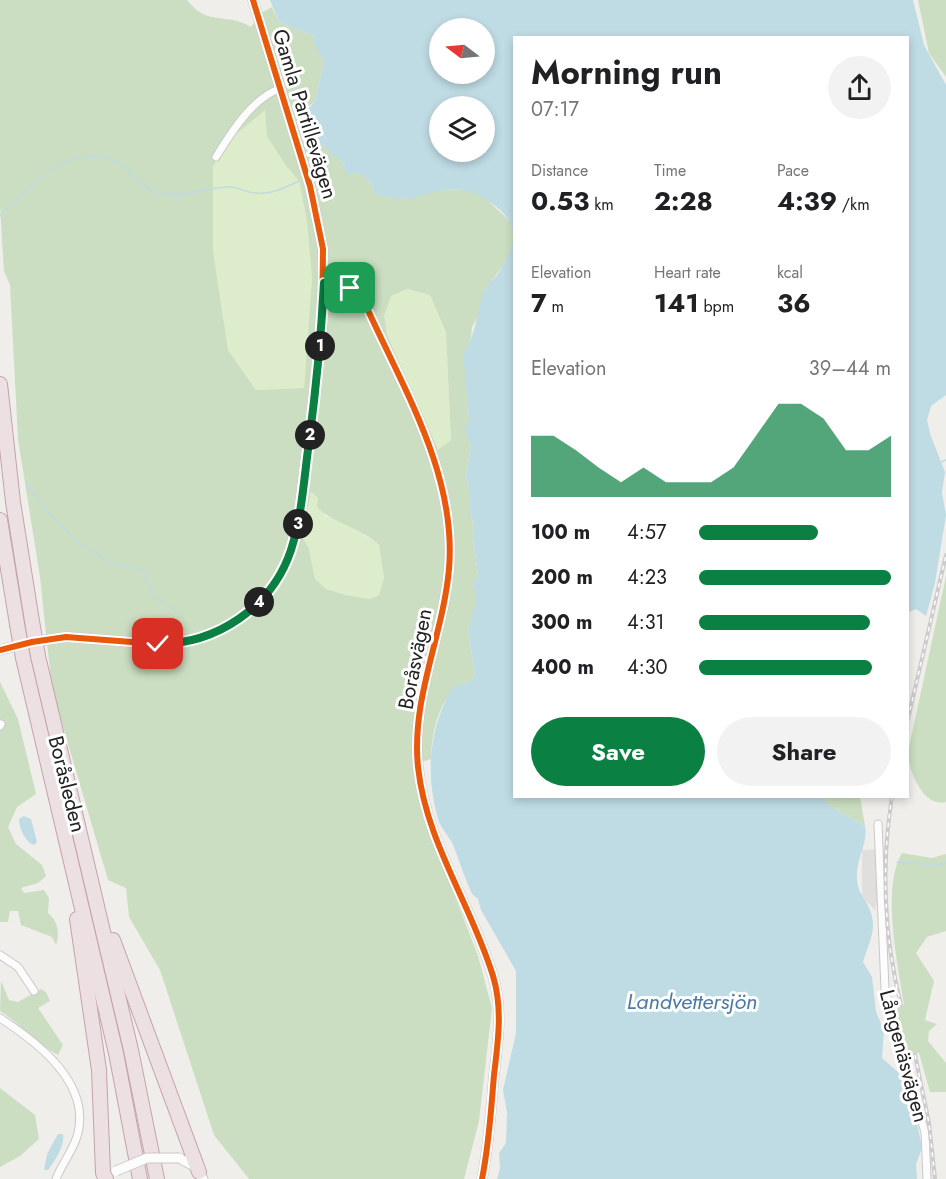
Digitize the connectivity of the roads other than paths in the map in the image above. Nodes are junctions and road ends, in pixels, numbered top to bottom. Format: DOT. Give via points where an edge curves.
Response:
graph roads {
  1 [pos="253,0"];
  2 [pos="281,88"];
  3 [pos="216,157"];
  4 [pos="324,283"];
  5 [pos="0,384"];
  6 [pos="0,520"];
  7 [pos="0,650"];
  8 [pos="878,824"];
  9 [pos="87,867"];
  10 [pos="72,869"];
  11 [pos="0,955"];
  12 [pos="34,991"];
  13 [pos="0,1018"];
  14 [pos="111,1175"];
  15 [pos="201,1175"];
  16 [pos="56,1179"];
  17 [pos="140,1179"];
  18 [pos="157,1179"];
  19 [pos="482,1179"];
  20 [pos="927,1179"];
  1 -- 2 [label="street, Gamla Partillevägen"];
  2 -- 3 [label="street" via="237,125"];
  2 -- 4 [label="street, Gamla Partillevägen" via="318,220"];
  4 -- 7 [label="street, Gamla Partillevägen" via="321,342 298,520 283,568 257,604 219,631 188,642 154,644 66,638"];
  4 -- 19 [label="street, Boråsvägen" via="350,288 367,308 433,458 447,509 449,571 422,698 417,758 432,829 482,949 498,999 498,1048"];
  5 -- 9 [label="highway, Boråsleden, bridge" via="13,502 38,656"];
  6 -- 10 [label="highway, Boråsleden, bridge" via="23,658"];
  8 -- 20 [label="street, Långenäsvägen" via="885,989 925,1132"];
  9 -- 15 [label="highway"];
  9 -- 18 [label="highway, Boråsleden"];
  10 -- 14 [label="highway" via="99,1070 103,1173"];
  10 -- 17 [label="highway, Boråsleden" via="116,1053"];
  11 -- 12 [label="street" via="18,967"];
  13 -- 16 [label="street" via="53,1060 76,1101 78,1133"];
  14 -- 15 [label="street, bridge" via="147,1158 179,1158"];
}
